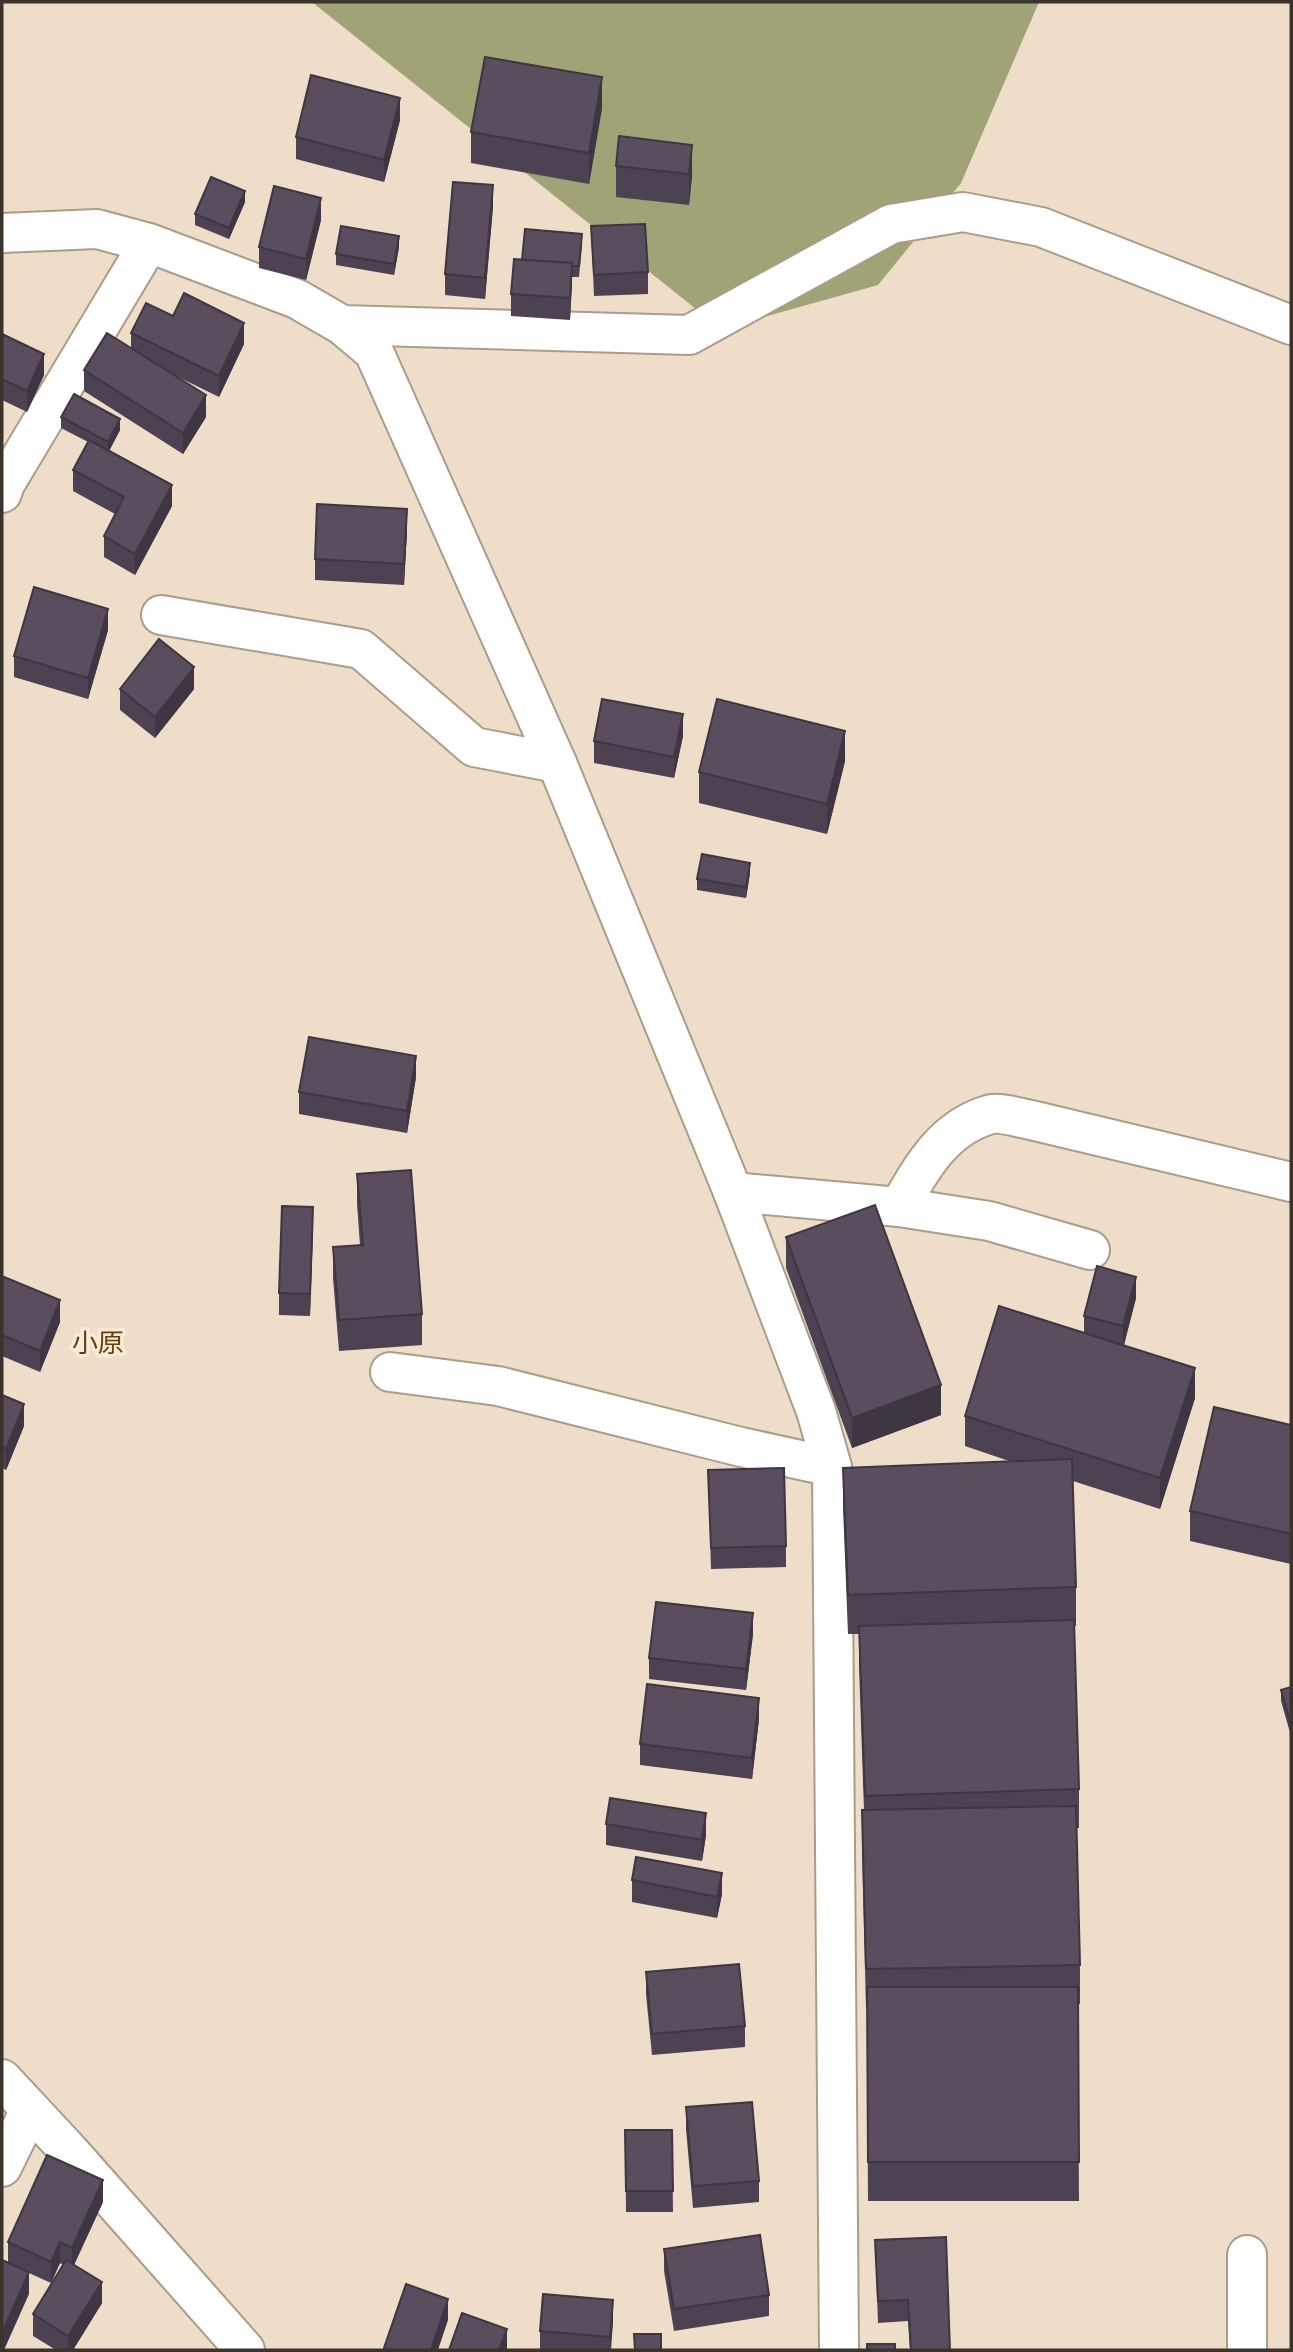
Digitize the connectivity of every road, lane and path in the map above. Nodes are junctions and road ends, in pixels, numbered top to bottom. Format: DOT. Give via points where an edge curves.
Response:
graph roads {
  1 [pos="2,233"];
  2 [pos="149,243"];
  3 [pos="342,325"];
  4 [pos="1291,325"];
  5 [pos="2,493"];
  6 [pos="161,615"];
  7 [pos="557,763"];
  8 [pos="1291,1182"];
  9 [pos="733,1192"];
  10 [pos="899,1207"];
  11 [pos="1090,1251"];
  12 [pos="390,1372"];
  13 [pos="831,1467"];
  14 [pos="2,2078"];
  15 [pos="30,2110"];
  16 [pos="2,2167"];
  17 [pos="1247,2255"];
  18 [pos="245,2350"];
  19 [pos="839,2350"];
  20 [pos="1247,2350"];
  1 -- 2 [label="street" via="97,229"];
  2 -- 3 [label="street" via="296,299"];
  2 -- 5 [label="street"];
  3 -- 4 [label="street" via="689,335 891,225 963,212 1041,227"];
  3 -- 7 [label="street" via="374,352"];
  6 -- 7 [label="street" via="361,649 474,747"];
  7 -- 9 [label="street"];
  8 -- 10 [label="street" via="990,1114 956,1131 928,1157"];
  9 -- 10 [label="street"];
  9 -- 13 [label="street" via="816,1411"];
  10 -- 11 [label="street" via="989,1221"];
  12 -- 13 [label="street" via="498,1385"];
  13 -- 19 [label="street"];
  14 -- 15 [label="street"];
  15 -- 16 [label="street"];
  15 -- 18 [label="street"];
  17 -- 20 [label="street"];
}
